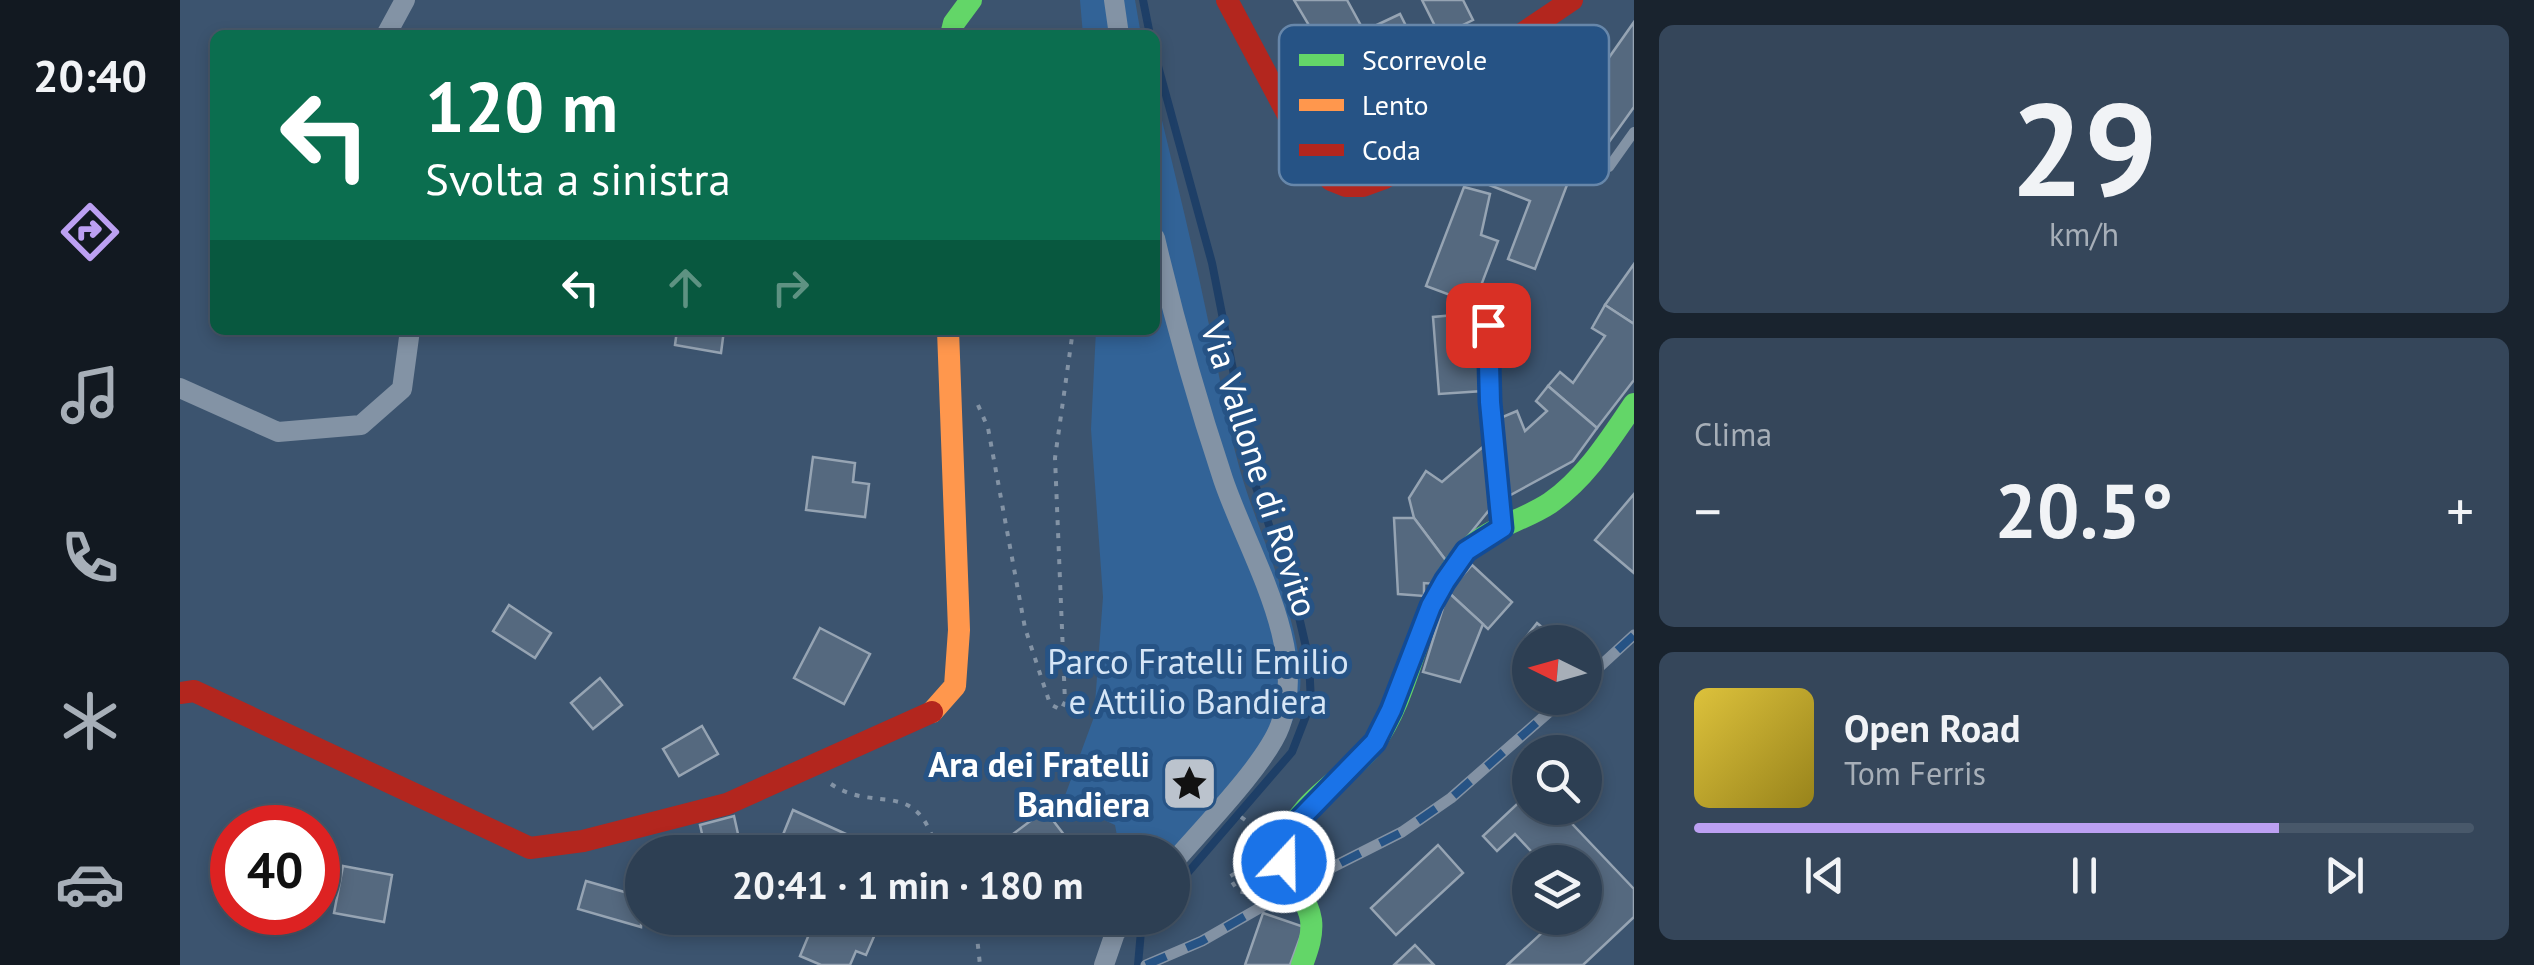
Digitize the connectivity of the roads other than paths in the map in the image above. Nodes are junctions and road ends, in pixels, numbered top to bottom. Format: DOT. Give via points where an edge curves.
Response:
graph roads {
  1 [pos="405,0"];
  2 [pos="971,0"];
  3 [pos="1114,0"];
  4 [pos="1227,0"];
  5 [pos="1572,0"];
  6 [pos="954,19"];
  7 [pos="1535,25"];
  8 [pos="389,30"];
  9 [pos="1118,30"];
  10 [pos="1279,98"];
  11 [pos="1634,132"];
  12 [pos="1609,167"];
  13 [pos="1341,185"];
  14 [pos="1369,185"];
  15 [pos="1160,256"];
  16 [pos="1496,294"];
  17 [pos="409,335"];
  18 [pos="948,335"];
  19 [pos="180,388"];
  20 [pos="1634,404"];
  21 [pos="1502,528"];
  22 [pos="180,693"];
  23 [pos="1190,843"];
  24 [pos="1114,935"];
  25 [pos="1104,965"];
  26 [pos="1302,965"];
  1 -- 8 [label="street"];
  2 -- 6 [label="street"];
  3 -- 9 [label="street"];
  4 -- 10 [label="street"];
  5 -- 7 [label="street"];
  11 -- 12 [label="lane"];
  13 -- 14 [label="street"];
  15 -- 23 [label="street, Via Vallone di Rovito" via="1224,482 1283,639 1288,684 1280,726 1260,759"];
  16 -- 21 [label="lane" via="1488,349"];
  17 -- 19 [label="street" via="402,389 361,426 278,432"];
  18 -- 22 [label="street" via="959,630 955,686 937,710 727,804 530,848 194,691"];
  20 -- 21 [label="street" via="1553,501"];
  21 -- 26 [label="street" via="1466,551 1445,581 1375,742 1287,839 1284,862 1312,924"];
  24 -- 25 [label="street"];
}
